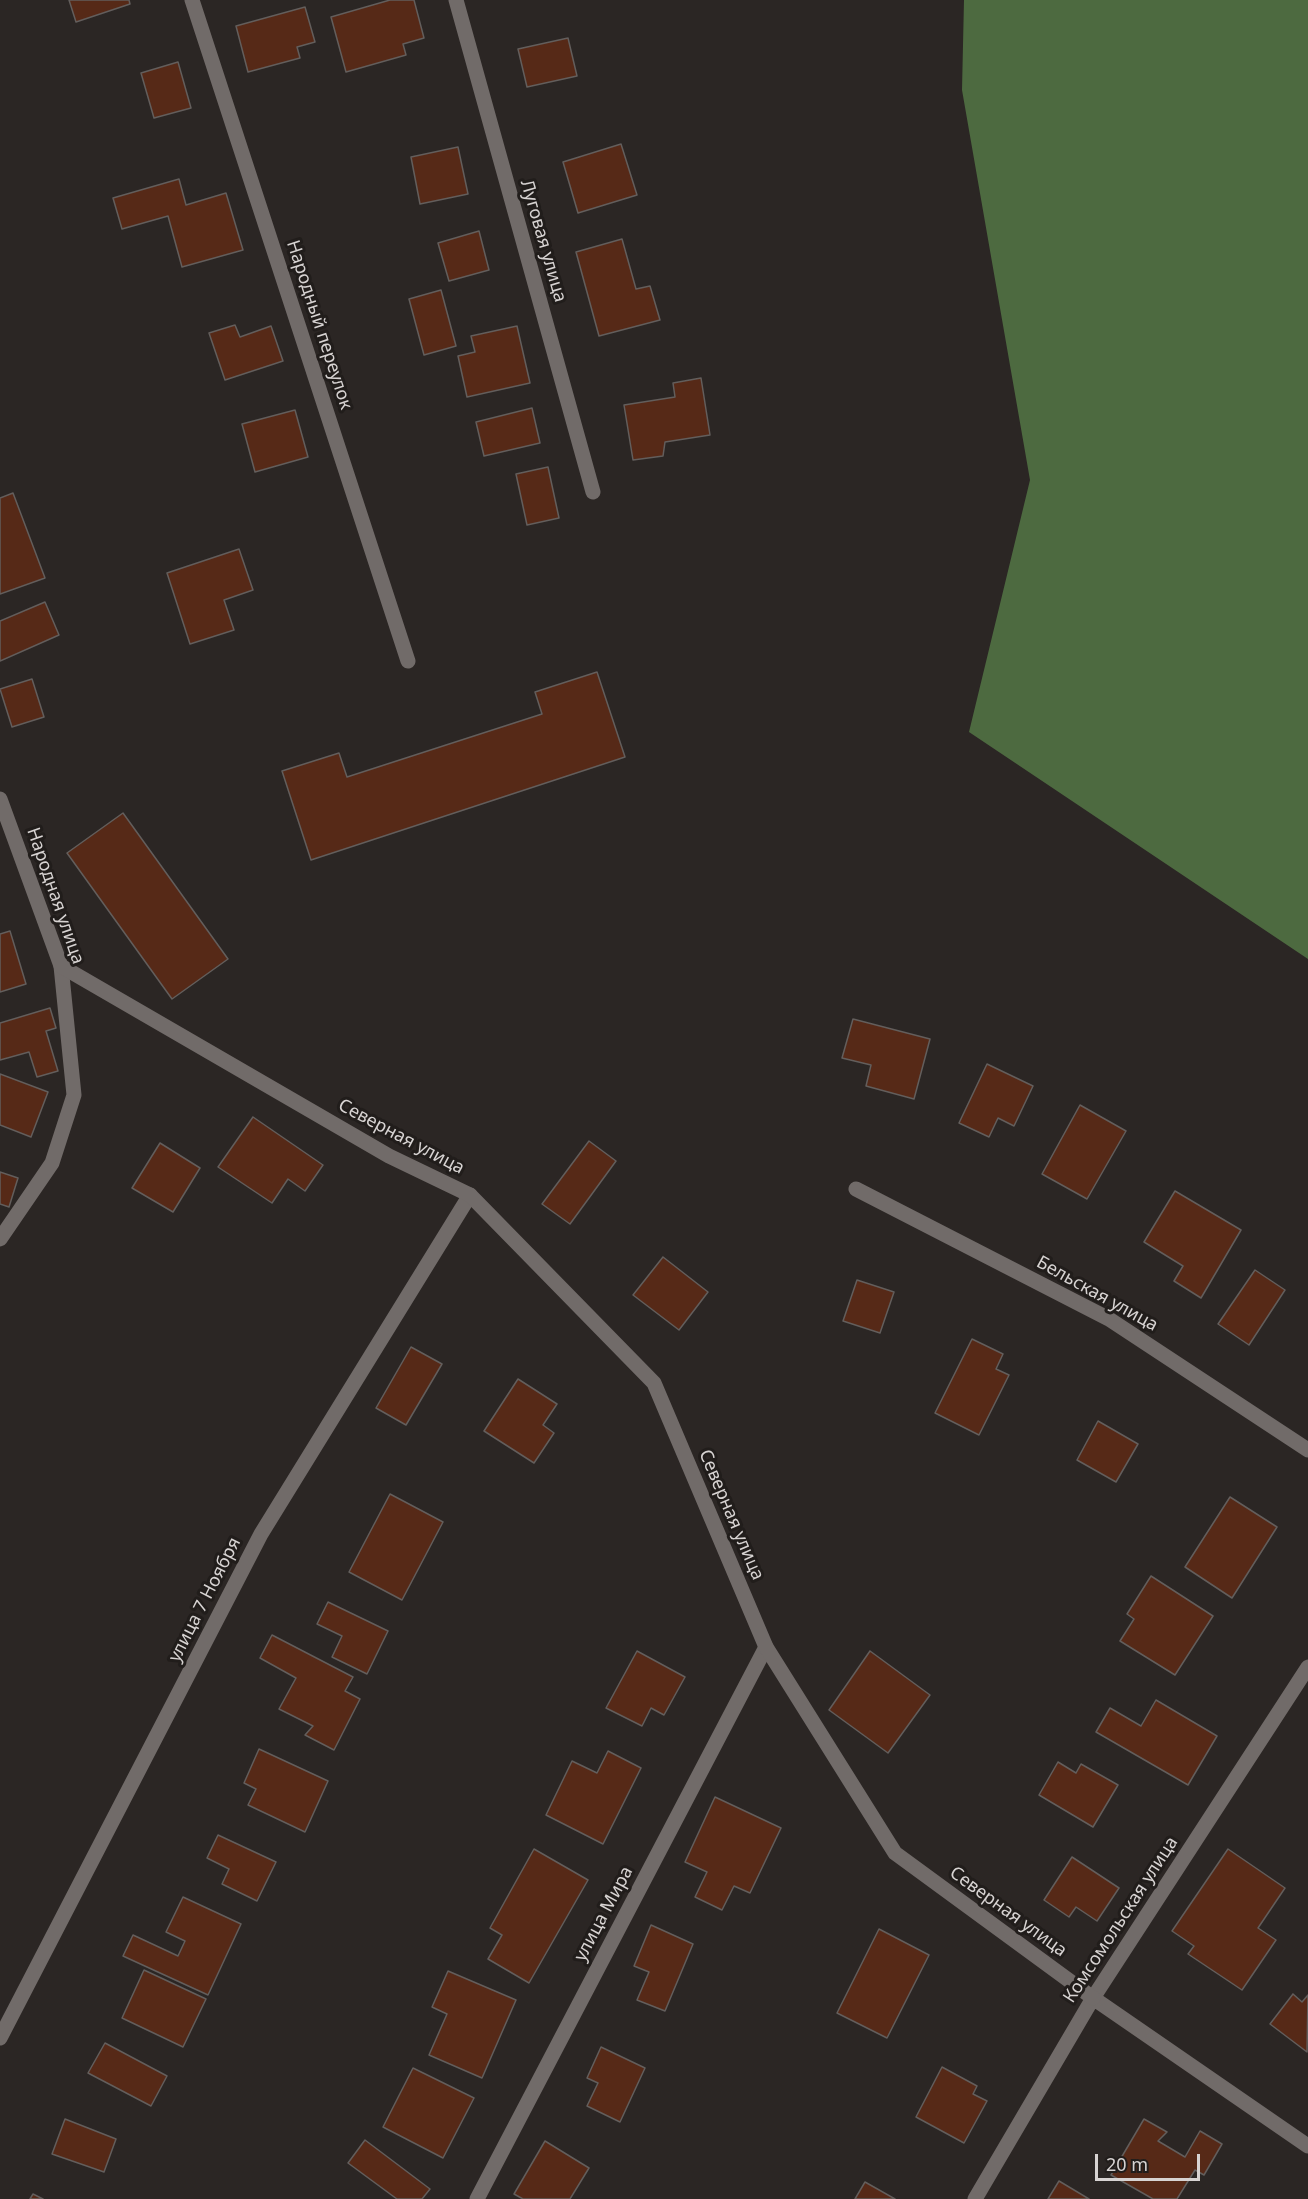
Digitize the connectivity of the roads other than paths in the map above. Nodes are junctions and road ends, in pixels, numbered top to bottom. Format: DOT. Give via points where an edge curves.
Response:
graph roads {
  1 [pos="192,0"];
  2 [pos="456,0"];
  3 [pos="593,492"];
  4 [pos="408,661"];
  5 [pos="0,799"];
  6 [pos="61,966"];
  7 [pos="856,1189"];
  8 [pos="470,1195"];
  9 [pos="0,1239"];
  10 [pos="1308,1450"];
  11 [pos="766,1647"];
  12 [pos="1308,1667"];
  13 [pos="1093,1998"];
  14 [pos="0,2038"];
  15 [pos="1308,2146"];
  16 [pos="477,2199"];
  17 [pos="975,2199"];
  1 -- 4 [label="street, Народный переулок"];
  2 -- 3 [label="street, Луговая улица"];
  5 -- 6 [label="street, Народная улица"];
  6 -- 8 [label="street, Северная улица" via="389,1156"];
  6 -- 9 [label="street, Народная улица" via="74,1095 52,1163"];
  7 -- 10 [label="street, Бельская улица" via="1109,1319"];
  8 -- 11 [label="street, Северная улица" via="654,1383"];
  8 -- 14 [label="street, улица 7 Ноября" via="261,1534"];
  11 -- 13 [label="street, Северная улица" via="895,1853"];
  11 -- 16 [label="street, улица Мира"];
  12 -- 13 [label="street, Комсомольская улица"];
  13 -- 15 [label="street, Северная улица"];
  13 -- 17 [label="street, Комсомольская улица"];
}
